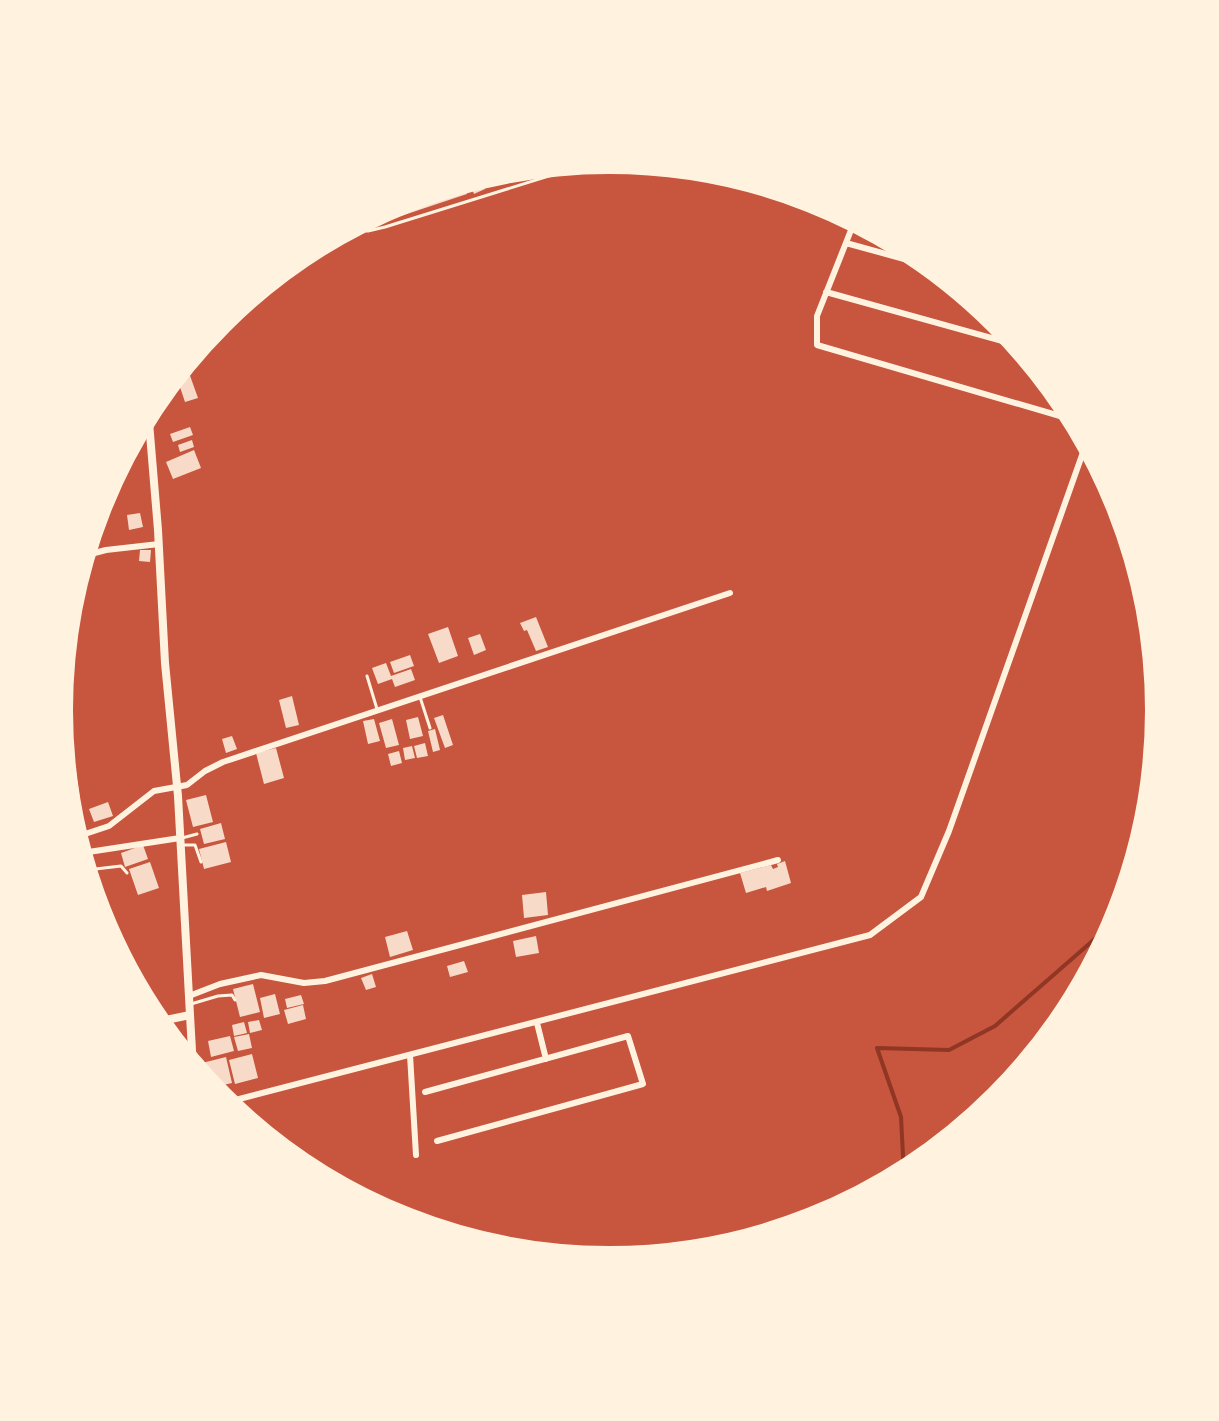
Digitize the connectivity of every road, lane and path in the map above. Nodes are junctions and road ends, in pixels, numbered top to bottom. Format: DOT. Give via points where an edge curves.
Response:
graph roads {
  1 [pos="560,173"];
  2 [pos="852,228"];
  3 [pos="361,231"];
  4 [pos="846,243"];
  5 [pos="909,260"];
  6 [pos="826,292"];
  7 [pos="1005,342"];
  8 [pos="1063,417"];
  9 [pos="149,427"];
  10 [pos="1084,451"];
  11 [pos="159,544"];
  12 [pos="93,554"];
  13 [pos="730,593"];
  14 [pos="367,676"];
  15 [pos="420,697"];
  16 [pos="378,711"];
  17 [pos="430,728"];
  18 [pos="177,787"];
  19 [pos="197,834"];
  20 [pos="83,835"];
  21 [pos="180,842"];
  22 [pos="88,852"];
  23 [pos="778,860"];
  24 [pos="201,862"];
  25 [pos="93,868"];
  26 [pos="127,873"];
  27 [pos="189,1000"];
  28 [pos="235,1000"];
  29 [pos="190,1015"];
  30 [pos="166,1020"];
  31 [pos="537,1023"];
  32 [pos="192,1054"];
  33 [pos="410,1055"];
  34 [pos="546,1059"];
  35 [pos="425,1092"];
  36 [pos="235,1100"];
  37 [pos="437,1141"];
  38 [pos="416,1155"];
  1 -- 3 [label="lane" via="385,227"];
  2 -- 4 [label="street"];
  4 -- 5 [label="street"];
  4 -- 6 [label="street"];
  6 -- 7 [label="street"];
  6 -- 8 [label="street" via="817,316 817,345"];
  9 -- 11 [label="street"];
  10 -- 31 [label="street" via="949,831 921,897 870,935"];
  11 -- 12 [label="street"];
  11 -- 18 [label="street"];
  13 -- 15 [label="street"];
  14 -- 16 [label="lane"];
  15 -- 16 [label="street"];
  15 -- 17 [label="lane"];
  16 -- 18 [label="street" via="223,762 187,785"];
  18 -- 20 [label="street" via="154,791 109,826"];
  18 -- 21 [label="street"];
  19 -- 21 [label="lane"];
  21 -- 22 [label="street"];
  21 -- 24 [label="lane" via="195,844"];
  21 -- 27 [label="street"];
  23 -- 27 [label="street" via="324,981 304,983 261,975 220,984"];
  25 -- 26 [label="lane" via="121,866"];
  27 -- 28 [label="lane" via="226,995"];
  27 -- 29 [label="street"];
  29 -- 30 [label="street"];
  29 -- 32 [label="street"];
  31 -- 33 [label="street"];
  31 -- 34 [label="street"];
  33 -- 36 [label="street"];
  33 -- 38 [label="street"];
  34 -- 35 [label="street"];
  34 -- 37 [label="street" via="628,1036 643,1084"];
}
